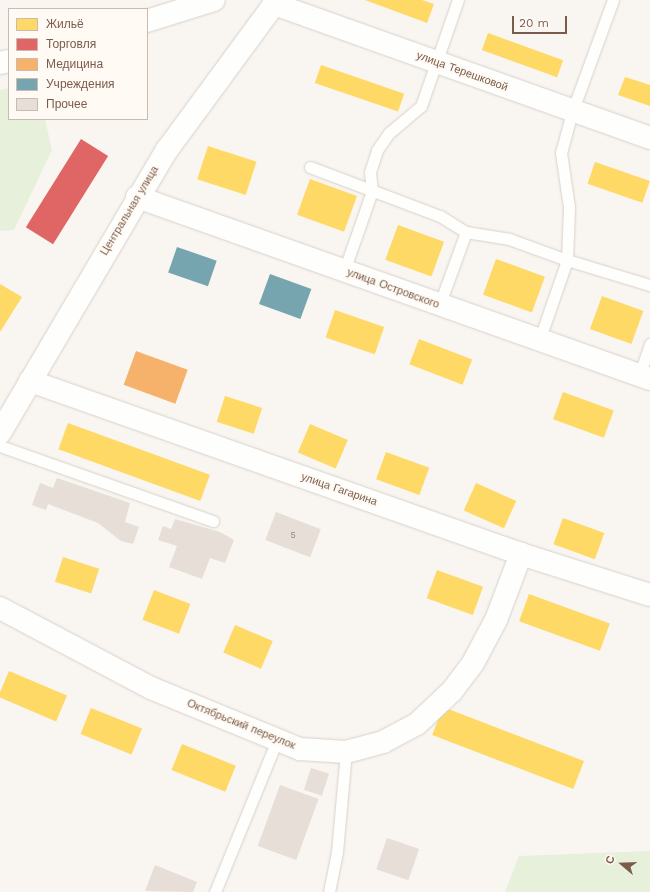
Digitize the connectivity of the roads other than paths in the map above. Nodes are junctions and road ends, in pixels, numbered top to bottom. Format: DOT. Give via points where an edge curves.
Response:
graph roads {
  1 [pos="214,0"];
  2 [pos="458,0"];
  3 [pos="613,0"];
  4 [pos="276,2"];
  5 [pos="148,21"];
  6 [pos="437,63"];
  7 [pos="572,112"];
  8 [pos="650,138"];
  9 [pos="310,168"];
  10 [pos="372,191"];
  11 [pos="137,197"];
  12 [pos="466,232"];
  13 [pos="567,260"];
  14 [pos="344,271"];
  15 [pos="650,285"];
  16 [pos="439,306"];
  17 [pos="539,341"];
  18 [pos="650,344"];
  19 [pos="645,377"];
  20 [pos="30,381"];
  21 [pos="0,433"];
  22 [pos="0,446"];
  23 [pos="212,521"];
  24 [pos="521,554"];
  25 [pos="650,595"];
  26 [pos="0,608"];
  27 [pos="277,740"];
  28 [pos="346,752"];
  29 [pos="215,892"];
  30 [pos="329,892"];
  1 -- 5 [label="street"];
  2 -- 6 [label="lane"];
  3 -- 7 [label="lane"];
  4 -- 6 [label="street, улица Терешковой"];
  4 -- 11 [label="street, Центральная улица" via="167,150"];
  6 -- 7 [label="street, улица Терешковой"];
  6 -- 10 [label="lane" via="421,106 389,133 378,150 370,172"];
  7 -- 8 [label="street, улица Терешковой"];
  7 -- 13 [label="lane" via="561,153 569,207"];
  9 -- 10 [label="lane"];
  10 -- 12 [label="lane" via="440,216"];
  10 -- 14 [label="lane"];
  11 -- 14 [label="street, улица Островского"];
  11 -- 20 [label="street, Центральная улица"];
  12 -- 13 [label="lane" via="509,239"];
  12 -- 16 [label="lane"];
  13 -- 15 [label="lane"];
  13 -- 17 [label="lane"];
  14 -- 16 [label="street, улица Островского"];
  16 -- 17 [label="street, улица Островского"];
  17 -- 19 [label="street, улица Островского"];
  18 -- 19 [label="lane"];
  20 -- 21 [label="street, Центральная улица"];
  20 -- 24 [label="street, улица Гагарина"];
  22 -- 23 [label="lane"];
  24 -- 25 [label="street, улица Гагарина"];
  24 -- 28 [label="street, Октябрьский переулок" via="496,620 473,663 452,691 417,724 383,742"];
  26 -- 27 [label="street, Октябрьский переулок" via="151,688"];
  27 -- 28 [label="street, Октябрьский переулок" via="300,749"];
  27 -- 29 [label="lane"];
  28 -- 30 [label="lane" via="337,852"];
}
